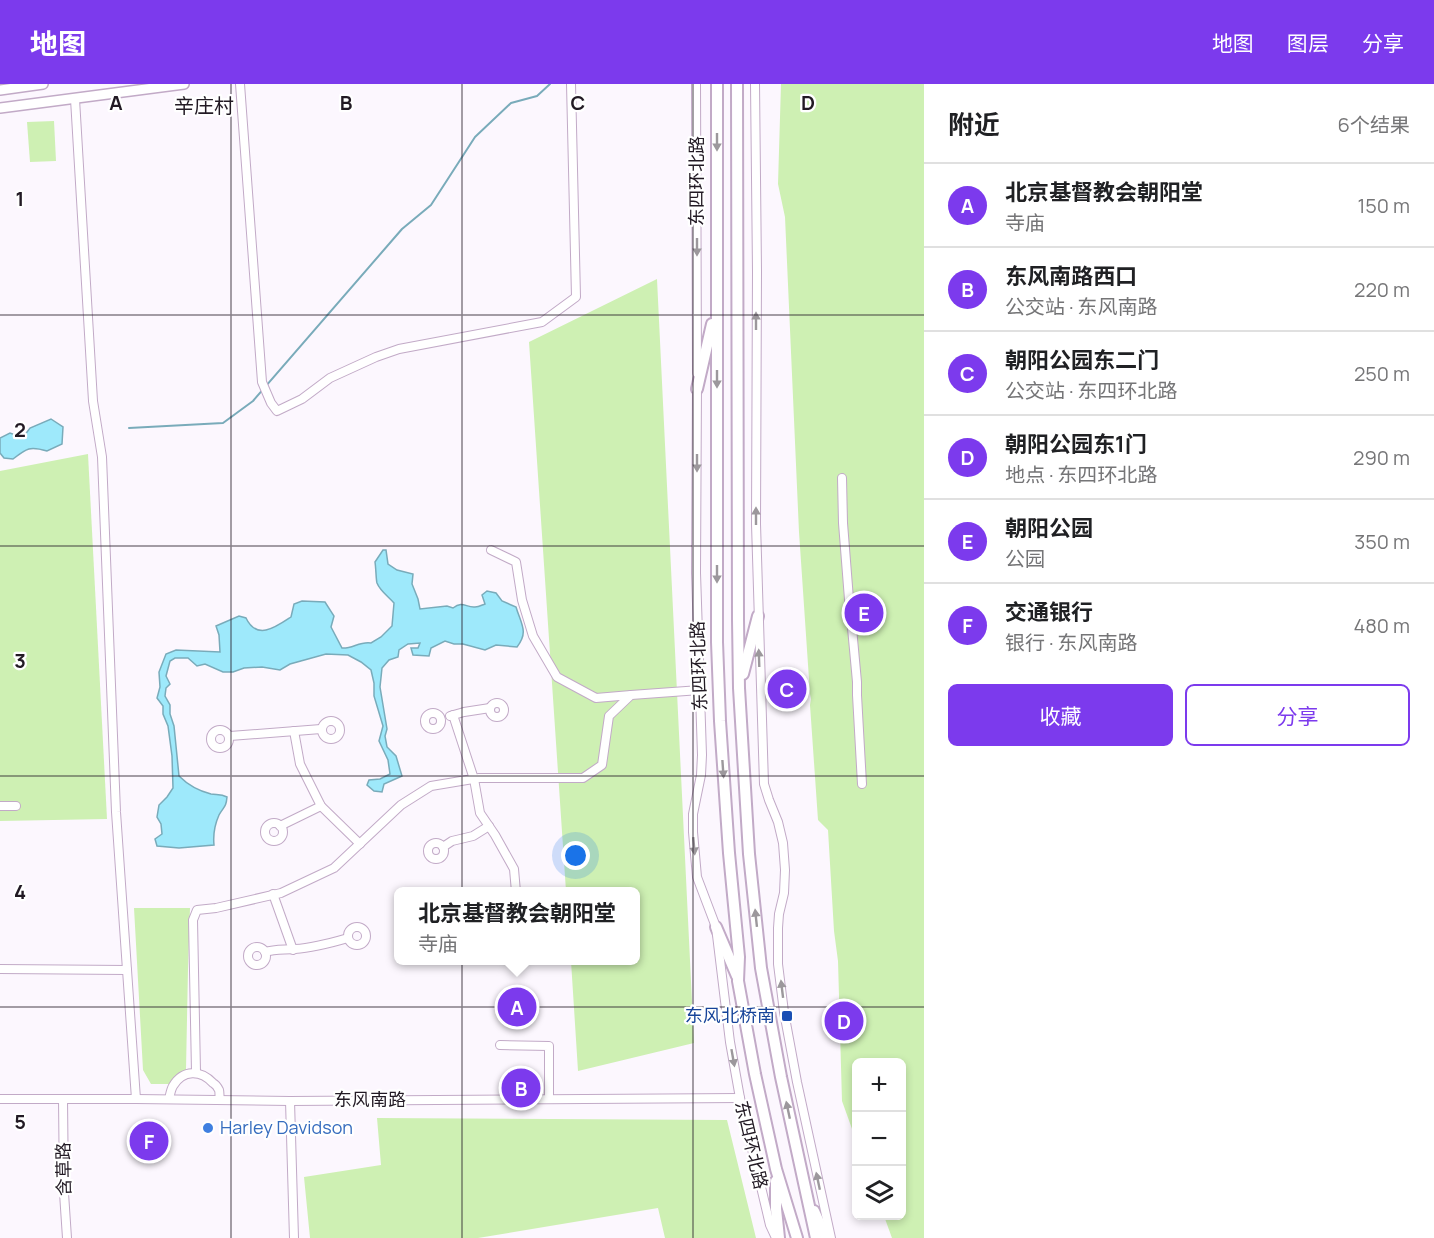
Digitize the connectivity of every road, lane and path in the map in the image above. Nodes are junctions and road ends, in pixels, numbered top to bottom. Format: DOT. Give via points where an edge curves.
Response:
graph roads {
  1 [pos="43,84"];
  2 [pos="184,84"];
  3 [pos="240,84"];
  4 [pos="571,84"];
  5 [pos="696,84"];
  6 [pos="717,84"];
  7 [pos="737,84"];
  8 [pos="755,84"];
  9 [pos="0,90"];
  10 [pos="75,99"];
  11 [pos="0,108"];
  12 [pos="716,306"];
  13 [pos="697,389"];
  14 [pos="843,478"];
  15 [pos="491,549"];
  16 [pos="758,616"];
  17 [pos="739,688"];
  18 [pos="700,690"];
  19 [pos="631,695"];
  20 [pos="490,708"];
  21 [pos="453,715"];
  22 [pos="441,719"];
  23 [pos="321,729"];
  24 [pos="294,731"];
  25 [pos="230,736"];
  26 [pos="474,779"];
  27 [pos="862,784"];
  28 [pos="0,806"];
  29 [pos="16,806"];
  30 [pos="321,806"];
  31 [pos="280,826"];
  32 [pos="489,826"];
  33 [pos="360,844"];
  34 [pos="443,847"];
  35 [pos="516,887"];
  36 [pos="273,894"];
  37 [pos="716,927"];
  38 [pos="348,938"];
  39 [pos="293,950"];
  40 [pos="265,952"];
  41 [pos="0,969"];
  42 [pos="127,970"];
  43 [pos="738,981"];
  44 [pos="500,1045"];
  45 [pos="196,1072"];
  46 [pos="740,1098"];
  47 [pos="0,1099"];
  48 [pos="63,1099"];
  49 [pos="136,1099"];
  50 [pos="169,1099"];
  51 [pos="549,1099"];
  52 [pos="220,1100"];
  53 [pos="290,1101"];
  54 [pos="776,1169"];
  55 [pos="804,1188"];
  56 [pos="67,1238"];
  57 [pos="294,1238"];
  58 [pos="778,1238"];
  59 [pos="796,1238"];
  60 [pos="816,1238"];
  61 [pos="829,1238"];
  1 -- 9 [label="main road"];
  2 -- 10 [label="main road"];
  3 -- 4 [label="street" via="262,382 278,411 330,378 376,357 399,349 542,322 576,297"];
  5 -- 13 [label="street, 东四环北路, one-way"];
  6 -- 12 [label="highway, 东四环北路, one-way"];
  7 -- 17 [label="highway"];
  16 -- 8 [label="street, one-way"];
  10 -- 11 [label="main road"];
  10 -- 42 [label="street" via="93,401 102,457 116,812"];
  12 -- 13 [label="highway"];
  12 -- 43 [label="highway, 东四环北路, one-way" via="717,642"];
  13 -- 18 [label="street, 东四环北路, one-way"];
  14 -- 27 [label="street"];
  15 -- 19 [label="street" via="516,562 533,636 557,677 596,698"];
  16 -- 17 [label="highway"];
  61 -- 16 [label="street, one-way" via="778,964 785,870 778,822 764,784"];
  55 -- 17 [label="highway, one-way" via="761,968 749,855"];
  18 -- 19 [label="street"];
  18 -- 37 [label="street, 东四环北路, one-way" via="701,775 693,832 697,877"];
  19 -- 26 [label="street" via="609,716 602,765 583,778"];
  20 -- 21 [label="street"];
  21 -- 22 [label="street"];
  21 -- 26 [label="street"];
  23 -- 24 [label="street"];
  24 -- 25 [label="street"];
  24 -- 30 [label="street" via="300,764"];
  26 -- 32 [label="street" via="480,813"];
  26 -- 33 [label="street" via="431,786 401,805"];
  28 -- 29 [label="street"];
  30 -- 31 [label="street"];
  30 -- 33 [label="street"];
  32 -- 34 [label="street"];
  32 -- 35 [label="street" via="514,869"];
  33 -- 36 [label="street" via="334,868"];
  36 -- 39 [label="street"];
  36 -- 45 [label="street" via="197,910 193,921"];
  37 -- 43 [label="highway"];
  37 -- 46 [label="street, 东四环北路, one-way"];
  38 -- 39 [label="street"];
  39 -- 40 [label="street"];
  41 -- 42 [label="street"];
  42 -- 49 [label="street"];
  43 -- 54 [label="highway, 东四环北路"];
  44 -- 51 [label="street" via="549,1046"];
  45 -- 50 [label="street" via="182,1076"];
  45 -- 52 [label="street" via="215,1084"];
  46 -- 51 [label="street, 东风南路"];
  46 -- 58 [label="street, 东四环北路" via="770,1226"];
  47 -- 48 [label="street, 东风南路"];
  48 -- 49 [label="street, 东风南路"];
  48 -- 56 [label="street, 含草路"];
  49 -- 50 [label="street, 东风南路"];
  50 -- 52 [label="street, 东风南路"];
  51 -- 53 [label="street, 东风南路"];
  52 -- 53 [label="street, 东风南路"];
  53 -- 57 [label="street"];
  54 -- 58 [label="highway"];
  54 -- 59 [label="highway, 东四环北路"];
  55 -- 60 [label="highway"];
  55 -- 61 [label="highway"];
}
